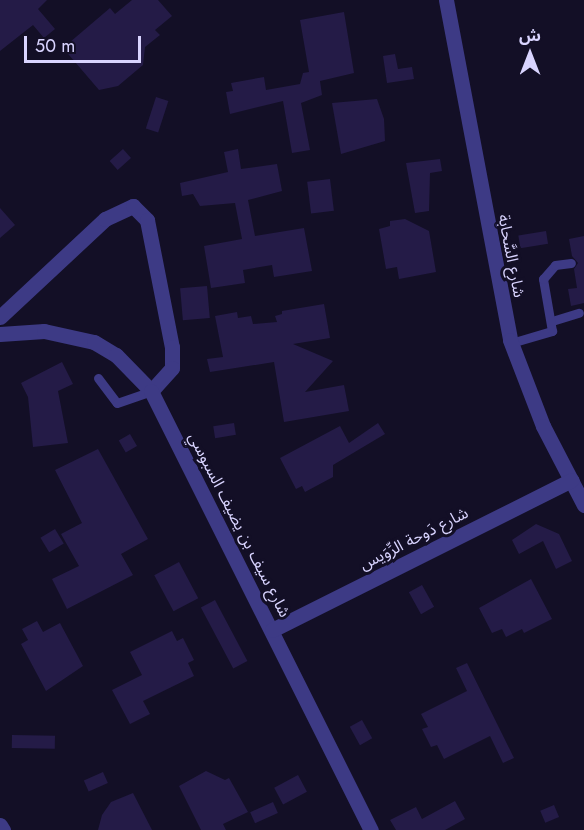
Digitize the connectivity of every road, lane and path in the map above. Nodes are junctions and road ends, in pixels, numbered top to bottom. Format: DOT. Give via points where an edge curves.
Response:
graph roads {
  1 [pos="447,0"];
  2 [pos="571,263"];
  3 [pos="579,313"];
  4 [pos="0,317"];
  5 [pos="552,321"];
  6 [pos="0,334"];
  7 [pos="511,343"];
  8 [pos="98,378"];
  9 [pos="151,391"];
  10 [pos="571,480"];
  11 [pos="584,505"];
  12 [pos="272,630"];
  13 [pos="0,825"];
  14 [pos="3,830"];
  15 [pos="371,830"];
  1 -- 7 [label="street, شارع السَّحابة"];
  2 -- 5 [label="lane" via="555,265 543,279"];
  3 -- 5 [label="lane"];
  4 -- 9 [label="street" via="105,219 133,206 147,220 172,346 168,376"];
  5 -- 7 [label="lane" via="552,331"];
  6 -- 9 [label="street, شارع سيف بن يضيف السبوسي" via="44,331 94,342 135,371"];
  7 -- 10 [label="street, شارع السَّحابة" via="530,398"];
  8 -- 9 [label="lane" via="117,403"];
  9 -- 12 [label="street, شارع سيف بن يضيف السبوسي"];
  10 -- 11 [label="street, شارع السَّحابة"];
  10 -- 12 [label="street, شارع دَوحة الرِّوَيس"];
  12 -- 15 [label="street, شارع سيف بن يضيف السبوسي"];
  13 -- 14 [label="street"];
}
